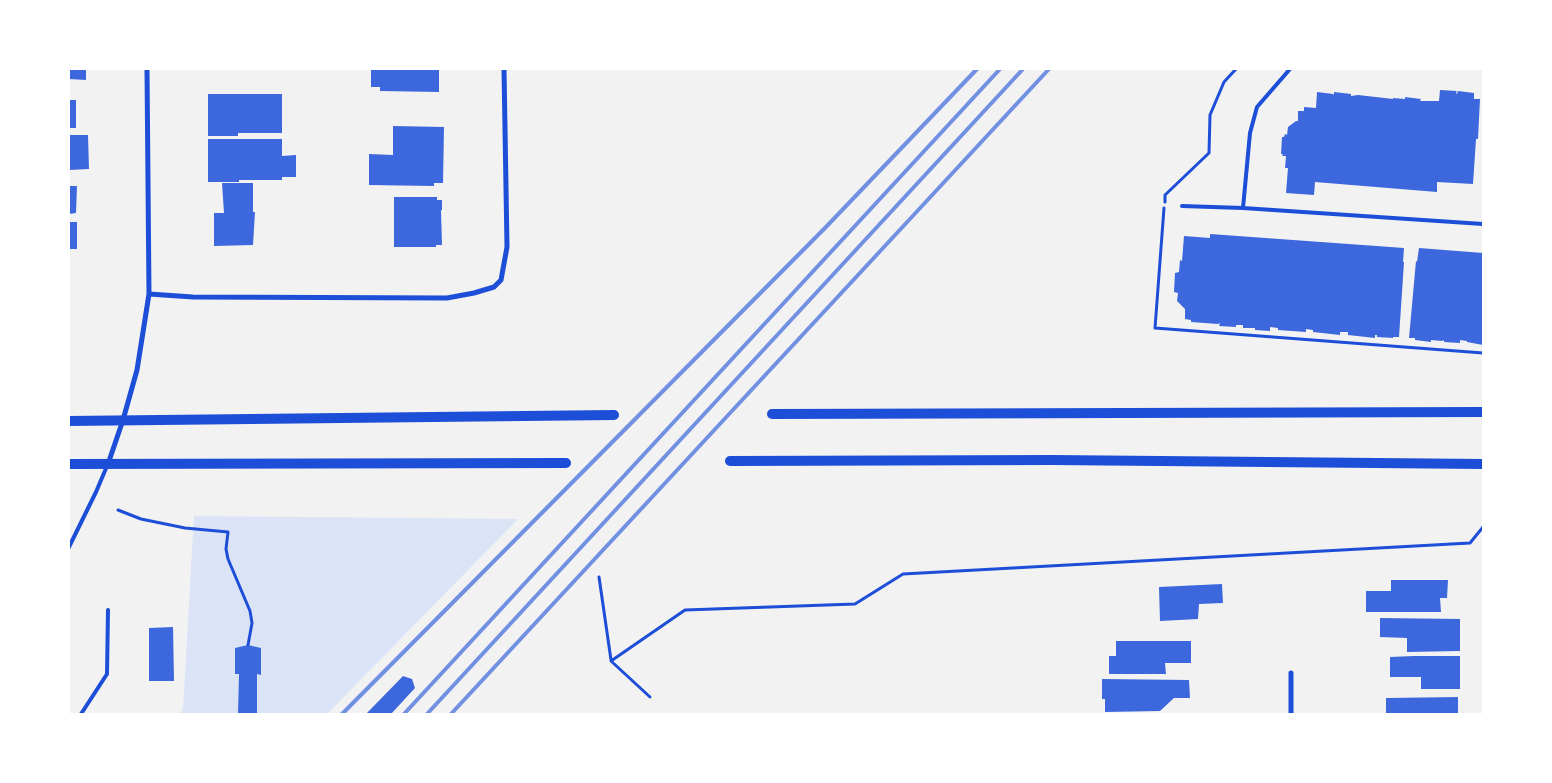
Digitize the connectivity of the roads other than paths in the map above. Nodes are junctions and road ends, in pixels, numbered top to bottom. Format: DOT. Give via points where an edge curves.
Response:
graph roads {
  1 [pos="147,69"];
  2 [pos="504,69"];
  3 [pos="1290,69"];
  4 [pos="1182,206"];
  5 [pos="1243,208"];
  6 [pos="1483,224"];
  7 [pos="149,294"];
  8 [pos="1483,412"];
  9 [pos="772,414"];
  10 [pos="614,415"];
  11 [pos="123,420"];
  12 [pos="69,421"];
  13 [pos="730,461"];
  14 [pos="566,463"];
  15 [pos="69,464"];
  16 [pos="108,464"];
  17 [pos="1483,464"];
  18 [pos="69,547"];
  19 [pos="108,610"];
  20 [pos="1291,673"];
  21 [pos="80,714"];
  22 [pos="1291,714"];
  1 -- 7 [label="street"];
  2 -- 7 [label="street" via="507,247 501,280 494,287 447,298"];
  3 -- 5 [label="lane" via="1257,107 1250,133"];
  4 -- 5 [label="lane"];
  5 -- 6 [label="lane"];
  7 -- 11 [label="street" via="137,370"];
  8 -- 9 [label="main road"];
  10 -- 11 [label="main road"];
  11 -- 12 [label="main road"];
  11 -- 16 [label="street"];
  13 -- 17 [label="main road"];
  14 -- 16 [label="main road"];
  15 -- 16 [label="main road"];
  16 -- 18 [label="lane"];
  19 -- 21 [label="lane" via="107,674"];
  20 -- 22 [label="street"];
}
